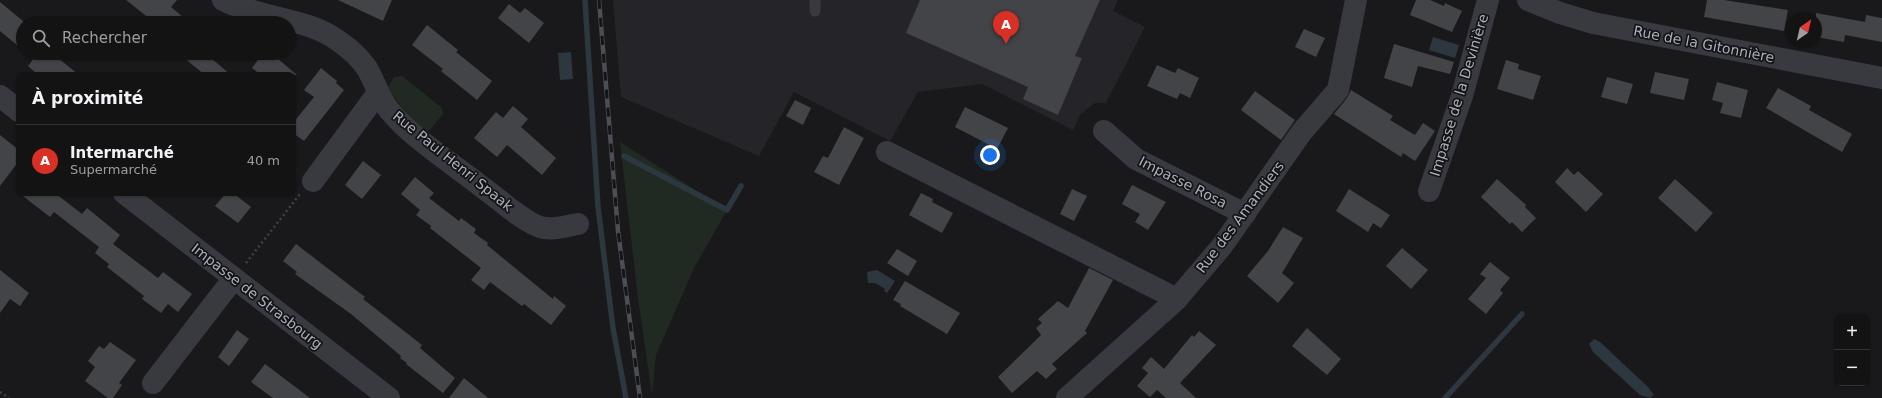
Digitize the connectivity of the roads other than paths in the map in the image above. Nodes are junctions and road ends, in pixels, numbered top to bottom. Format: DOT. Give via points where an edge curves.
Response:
graph roads {
  1 [pos="224,0"];
  2 [pos="1356,0"];
  3 [pos="1488,0"];
  4 [pos="1528,0"];
  5 [pos="269,16"];
  6 [pos="296,23"];
  7 [pos="1882,78"];
  8 [pos="377,94"];
  9 [pos="0,96"];
  10 [pos="16,109"];
  11 [pos="1104,131"];
  12 [pos="887,152"];
  13 [pos="313,181"];
  14 [pos="1429,191"];
  15 [pos="128,196"];
  16 [pos="1245,214"];
  17 [pos="578,224"];
  18 [pos="234,278"];
  19 [pos="1176,299"];
  20 [pos="153,383"];
  21 [pos="389,398"];
  22 [pos="1067,398"];
  1 -- 5 [label="street, Rue Paul Henri Spaak" via="243,9"];
  2 -- 16 [label="street, Rue des Amandiers" via="1338,90 1301,134"];
  3 -- 14 [label="street, Impasse de la Devinière" via="1462,96"];
  4 -- 7 [label="street, Rue de la Gitonnière" via="1560,14 1593,23"];
  6 -- 8 [label="street, Rue Paul Henri Spaak" via="331,36 353,52 362,62"];
  8 -- 13 [label="street"];
  8 -- 17 [label="street, Rue Paul Henri Spaak" via="390,111 424,142 524,218 539,227 551,229"];
  9 -- 10 [label="street"];
  11 -- 16 [label="street, Impasse Rosa" via="1136,159"];
  12 -- 19 [label="street"];
  15 -- 18 [label="street, Impasse de Strasbourg"];
  16 -- 19 [label="street, Rue des Amandiers" via="1222,246"];
  18 -- 20 [label="street"];
  18 -- 21 [label="street, Impasse de Strasbourg"];
  19 -- 22 [label="street, Rue des Amandiers"];
}
